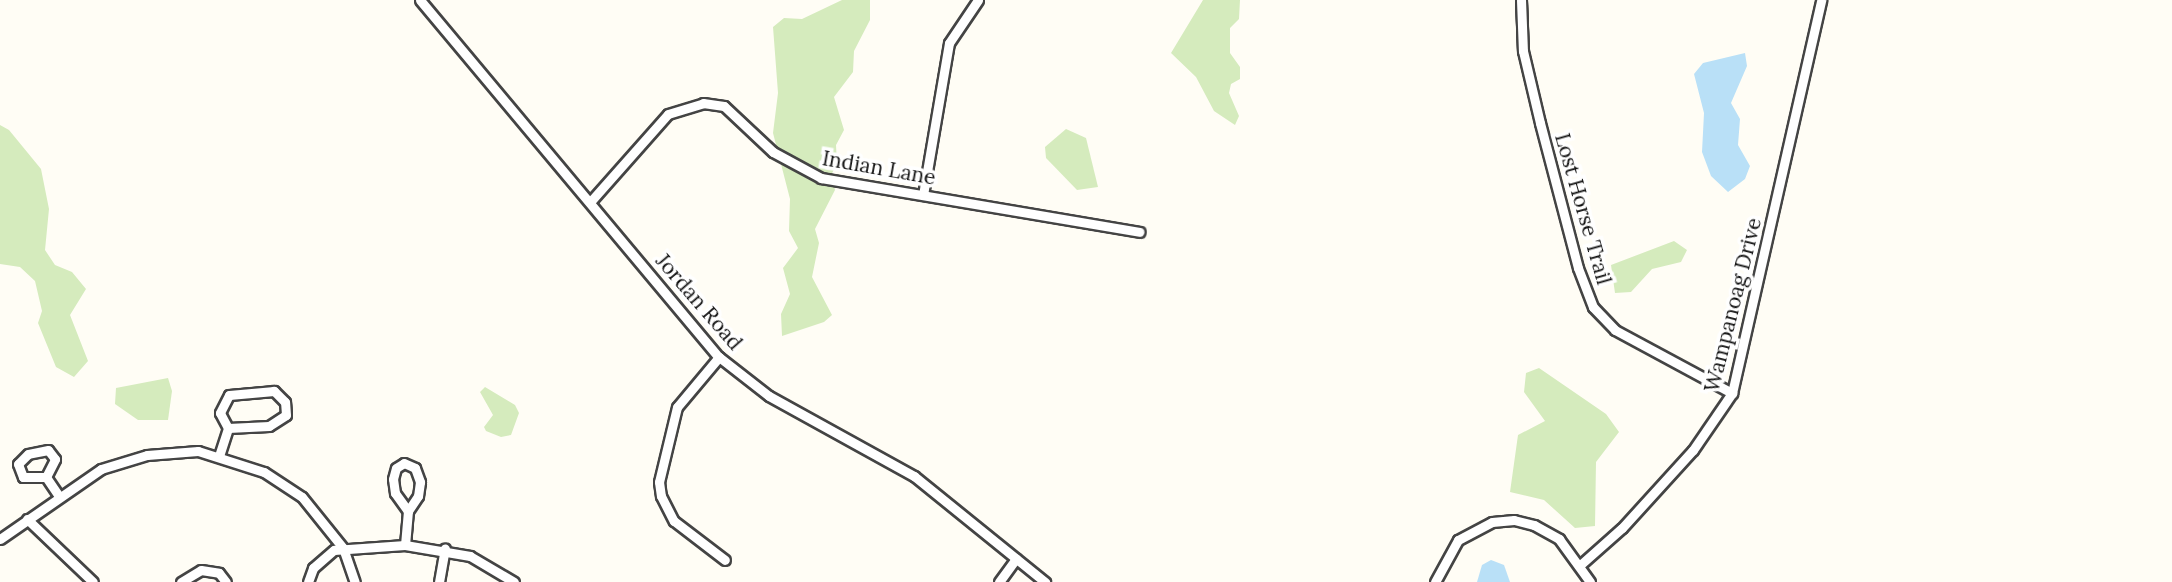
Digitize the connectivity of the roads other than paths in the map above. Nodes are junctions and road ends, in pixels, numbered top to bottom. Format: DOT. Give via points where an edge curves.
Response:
graph roads {
  1 [pos="420,0"];
  2 [pos="978,0"];
  3 [pos="1521,0"];
  4 [pos="1821,0"];
  5 [pos="923,195"];
  6 [pos="592,201"];
  7 [pos="1139,232"];
  8 [pos="719,357"];
  9 [pos="1732,393"];
  10 [pos="228,428"];
  11 [pos="219,456"];
  12 [pos="46,477"];
  13 [pos="59,496"];
  14 [pos="408,511"];
  15 [pos="27,519"];
  16 [pos="0,540"];
  17 [pos="405,545"];
  18 [pos="344,548"];
  19 [pos="445,549"];
  20 [pos="1016,559"];
  21 [pos="724,561"];
  22 [pos="1579,566"];
  23 [pos="93,582"];
  24 [pos="181,582"];
  25 [pos="226,582"];
  26 [pos="308,582"];
  27 [pos="355,582"];
  28 [pos="439,582"];
  29 [pos="514,582"];
  30 [pos="999,582"];
  31 [pos="1045,582"];
  32 [pos="1435,582"];
  33 [pos="1590,582"];
  1 -- 6 [label="street, Jordan Road"];
  2 -- 5 [label="street" via="949,43"];
  3 -- 9 [label="street, Lost Horse Trail" via="1523,51 1578,268 1593,307 1615,330"];
  4 -- 9 [label="street, Wampanoag Drive"];
  5 -- 6 [label="street, Indian Lane" via="804,171 773,152 723,106 703,103 668,114"];
  5 -- 7 [label="street, Indian Lane"];
  6 -- 8 [label="street, Jordan Road"];
  8 -- 20 [label="street, Jordan Road" via="769,396 914,476"];
  8 -- 21 [label="street" via="677,407 659,482 674,521"];
  9 -- 22 [label="street, Wampanoag Drive" via="1693,450 1622,528"];
  10 -- 10 [label="street" via="269,426 286,415 285,402 274,391 229,395 220,413"];
  10 -- 11 [label="street"];
  11 -- 13 [label="street" via="168,452 130,458 101,469"];
  11 -- 18 [label="street" via="264,472 302,497"];
  12 -- 13 [label="street"];
  13 -- 15 [label="street"];
  14 -- 14 [label="street" via="418,496 420,482 415,468 404,463 396,468 393,484"];
  14 -- 17 [label="street"];
  15 -- 16 [label="street"];
  15 -- 23 [label="street"];
  17 -- 18 [label="street"];
  17 -- 19 [label="street"];
  18 -- 26 [label="street" via="318,562"];
  18 -- 27 [label="street"];
  19 -- 28 [label="street"];
  19 -- 29 [label="street" via="490,565"];
  20 -- 30 [label="street"];
  20 -- 31 [label="street, Jordan Road"];
  22 -- 32 [label="street" via="1545,530 1503,520 1475,528 1458,540"];
  22 -- 33 [label="street"];
  24 -- 25 [label="street" via="201,570 219,573"];
}
